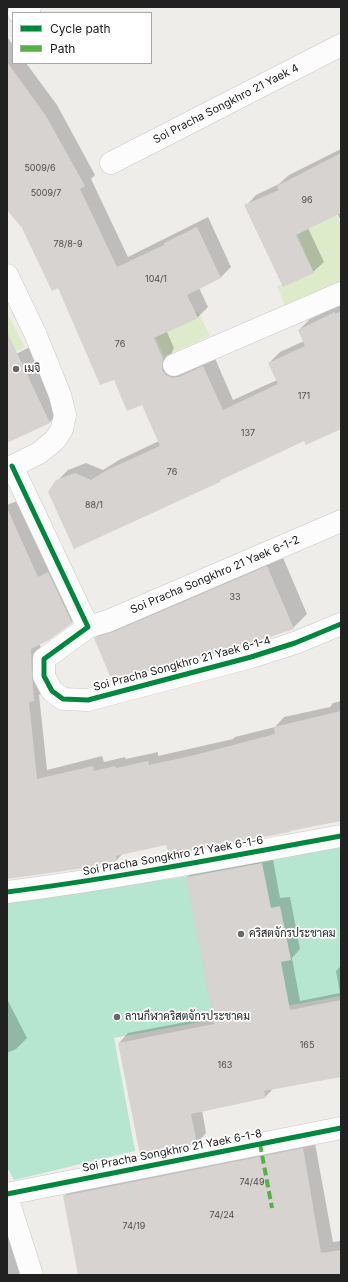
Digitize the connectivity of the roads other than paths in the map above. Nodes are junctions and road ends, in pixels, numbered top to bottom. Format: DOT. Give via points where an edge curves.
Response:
graph roads {
  1 [pos="30,7"];
  2 [pos="21,12"];
  3 [pos="341,45"];
  4 [pos="111,163"];
  5 [pos="7,274"];
  6 [pos="341,293"];
  7 [pos="174,365"];
  8 [pos="10,467"];
  9 [pos="341,521"];
  10 [pos="341,624"];
  11 [pos="88,626"];
  12 [pos="341,836"];
  13 [pos="7,892"];
  14 [pos="341,1128"];
  15 [pos="7,1196"];
  16 [pos="32,1275"];
  1 -- 2 [label="street"];
  3 -- 4 [label="street, Soi Pracha Songkhro 21 Yaek 4"];
  5 -- 8 [label="street" via="40,345 60,395 65,415 56,440 39,453"];
  6 -- 7 [label="street"];
  8 -- 11 [label="street"];
  9 -- 11 [label="street, Soi Pracha Songkhro 21 Yaek 6-1-2" via="108,621"];
  10 -- 11 [label="street, Soi Pracha Songkhro 21 Yaek 6-1-4" via="295,643 229,663 88,700 63,699 52,691 44,676 44,659"];
  12 -- 13 [label="street, Soi Pracha Songkhro 21 Yaek 6-1-6" via="56,886"];
  14 -- 15 [label="street, Soi Pracha Songkhro 21 Yaek 6-1-8"];
  15 -- 16 [label="street"];
}
